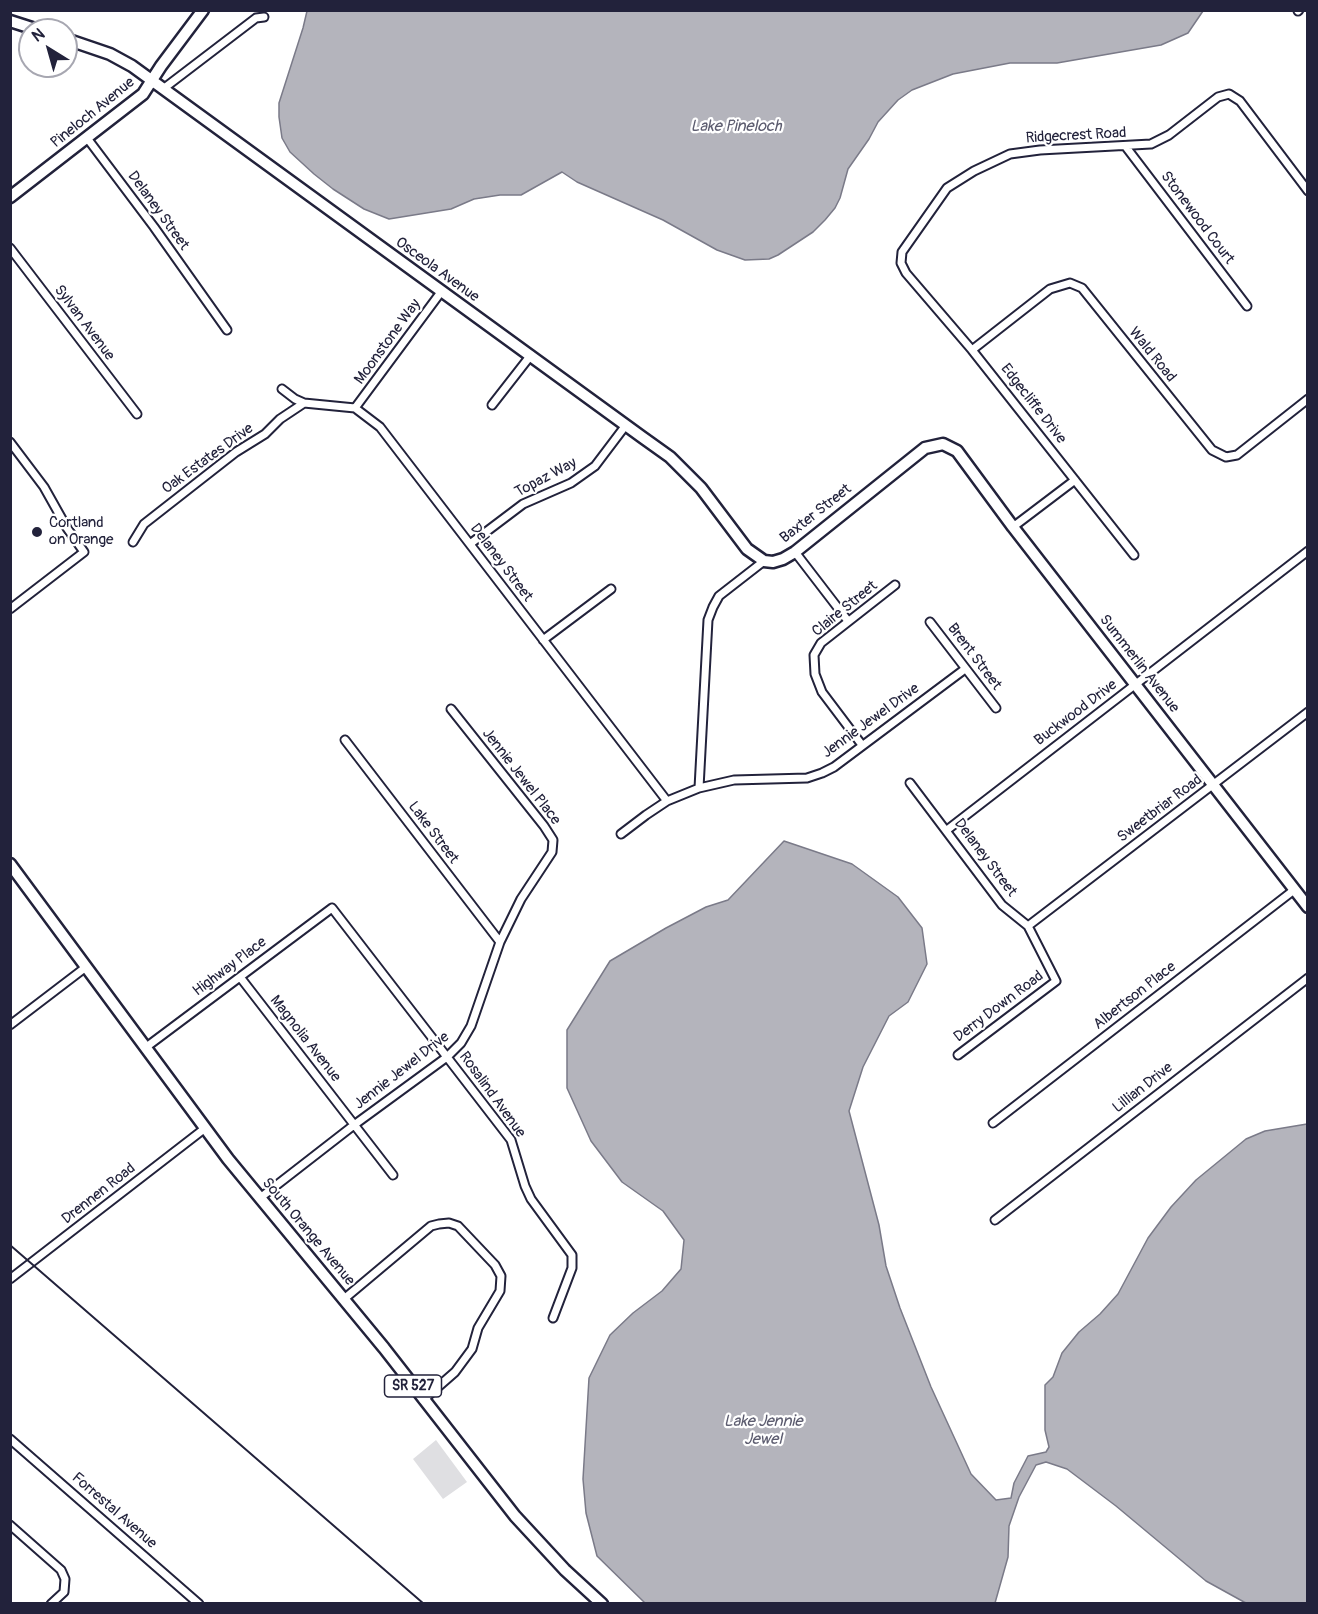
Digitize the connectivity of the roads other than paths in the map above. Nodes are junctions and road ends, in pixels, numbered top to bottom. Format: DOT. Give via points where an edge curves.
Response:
graph roads {
  1 [pos="203,10"];
  2 [pos="264,16"];
  3 [pos="78,43"];
  4 [pos="152,81"];
  5 [pos="164,89"];
  6 [pos="87,138"];
  7 [pos="1126,147"];
  8 [pos="1308,191"];
  9 [pos="10,197"];
  10 [pos="10,248"];
  11 [pos="906,273"];
  12 [pos="441,292"];
  13 [pos="1247,306"];
  14 [pos="227,330"];
  15 [pos="972,350"];
  16 [pos="531,355"];
  17 [pos="282,389"];
  18 [pos="1308,399"];
  19 [pos="304,403"];
  20 [pos="492,405"];
  21 [pos="356,408"];
  22 [pos="137,414"];
  23 [pos="626,425"];
  24 [pos="10,442"];
  25 [pos="943,444"];
  26 [pos="1075,480"];
  27 [pos="1014,527"];
  28 [pos="133,542"];
  29 [pos="470,544"];
  30 [pos="1308,551"];
  31 [pos="795,552"];
  32 [pos="1134,555"];
  33 [pos="764,561"];
  34 [pos="895,585"];
  35 [pos="611,589"];
  36 [pos="10,609"];
  37 [pos="848,621"];
  38 [pos="930,622"];
  39 [pos="543,640"];
  40 [pos="965,669"];
  41 [pos="1136,684"];
  42 [pos="996,708"];
  43 [pos="451,709"];
  44 [pos="1308,712"];
  45 [pos="345,740"];
  46 [pos="862,745"];
  47 [pos="910,783"];
  48 [pos="1214,784"];
  49 [pos="699,789"];
  50 [pos="667,801"];
  51 [pos="946,830"];
  52 [pos="621,834"];
  53 [pos="10,864"];
  54 [pos="545,866"];
  55 [pos="1294,890"];
  56 [pos="1308,907"];
  57 [pos="332,908"];
  58 [pos="1028,926"];
  59 [pos="500,942"];
  60 [pos="86,967"];
  61 [pos="240,977"];
  62 [pos="1308,978"];
  63 [pos="1056,981"];
  64 [pos="10,1025"];
  65 [pos="145,1048"];
  66 [pos="958,1055"];
  67 [pos="447,1057"];
  68 [pos="993,1124"];
  69 [pos="354,1125"];
  70 [pos="204,1129"];
  71 [pos="393,1175"];
  72 [pos="260,1198"];
  73 [pos="994,1220"];
  74 [pos="10,1279"];
  75 [pos="344,1299"];
  76 [pos="553,1318"];
  77 [pos="423,1400"];
  78 [pos="10,1439"];
  79 [pos="10,1525"];
  80 [pos="54,1601"];
  81 [pos="199,1604"];
  82 [pos="602,1604"];
  1 -- 4 [label="street, Pineloch Avenue"];
  2 -- 5 [label="street" via="256,18"];
  3 -- 4 [label="street, Osceola Avenue" via="116,56"];
  4 -- 5 [label="street, Osceola Avenue"];
  4 -- 6 [label="street, Pineloch Avenue" via="143,94"];
  5 -- 12 [label="street, Osceola Avenue"];
  6 -- 9 [label="street, Pineloch Avenue"];
  6 -- 14 [label="street, Delaney Street"];
  7 -- 8 [label="street, Ridgecrest Road" via="1151,144 1169,135 1218,97 1229,94 1240,101"];
  7 -- 11 [label="street, Ridgecrest Road" via="1011,154 974,171 947,188 902,252 901,263"];
  7 -- 13 [label="street, Stonewood Court"];
  10 -- 22 [label="street, Sylvan Avenue"];
  11 -- 15 [label="street, Edgecliffe Drive"];
  12 -- 16 [label="street, Osceola Avenue"];
  12 -- 21 [label="street, Moonstone Way"];
  15 -- 18 [label="street, Wald Road" via="1050,289 1070,283 1082,288 1212,450 1226,457 1237,454"];
  15 -- 26 [label="street, Edgecliffe Drive"];
  16 -- 20 [label="street"];
  16 -- 23 [label="street, Osceola Avenue"];
  17 -- 19 [label="street"];
  19 -- 21 [label="street"];
  19 -- 28 [label="street, Oak Estates Drive" via="144,524"];
  21 -- 29 [label="street, Delaney Street" via="380,427"];
  23 -- 29 [label="street, Topaz Way" via="595,466 571,483 523,504"];
  23 -- 33 [label="street, Osceola Avenue" via="687,473 747,549"];
  24 -- 36 [label="street" via="44,487 84,552"];
  25 -- 27 [label="street, Summerlin Avenue" via="957,451"];
  25 -- 31 [label="street, Baxter Street" via="916,453"];
  26 -- 27 [label="street"];
  26 -- 32 [label="street, Edgecliffe Drive"];
  27 -- 41 [label="street, Summerlin Avenue"];
  29 -- 39 [label="street, Delaney Street"];
  30 -- 41 [label="street, Buckwood Drive"];
  31 -- 33 [label="street, Baxter Street" via="773,562"];
  31 -- 37 [label="street"];
  33 -- 49 [label="street, Baxter Street" via="719,596 708,620"];
  34 -- 37 [label="street, Claire Street"];
  35 -- 39 [label="street"];
  37 -- 46 [label="street, Claire Street" via="821,643 814,655 815,674 822,692"];
  38 -- 40 [label="street, Brent Street"];
  39 -- 50 [label="street, Delaney Street"];
  40 -- 42 [label="street, Brent Street"];
  40 -- 46 [label="street, Jennie Jewel Drive"];
  41 -- 48 [label="street, Summerlin Avenue"];
  41 -- 51 [label="street, Buckwood Drive"];
  43 -- 54 [label="street, Jennie Jewel Place" via="549,832 554,846"];
  44 -- 48 [label="street, Sweetbriar Road"];
  45 -- 59 [label="street, Lake Street"];
  46 -- 49 [label="street, Jennie Jewel Drive" via="834,767 807,778 734,780"];
  47 -- 51 [label="street, Delaney Street"];
  48 -- 55 [label="street, Summerlin Avenue"];
  48 -- 58 [label="street, Sweetbriar Road"];
  49 -- 50 [label="street, Jennie Jewel Drive"];
  50 -- 52 [label="street, Jennie Jewel Drive"];
  51 -- 58 [label="street, Delaney Street" via="1002,905"];
  53 -- 60 [label="street, South Orange Avenue / SR 527"];
  54 -- 59 [label="street, Jennie Jewel Drive" via="521,900"];
  55 -- 56 [label="street, Summerlin Avenue"];
  55 -- 68 [label="street, Albertson Place"];
  57 -- 61 [label="street, Highway Place"];
  57 -- 67 [label="street, Rosalind Avenue"];
  58 -- 63 [label="street, Delaney Street"];
  59 -- 67 [label="street, Jennie Jewel Drive" via="471,1026"];
  60 -- 64 [label="street"];
  60 -- 65 [label="street, South Orange Avenue / SR 527"];
  61 -- 65 [label="street, Highway Place"];
  61 -- 69 [label="street, Magnolia Avenue"];
  62 -- 73 [label="street, Lillian Drive"];
  63 -- 66 [label="street, Derry Down Road"];
  65 -- 70 [label="street, South Orange Avenue / SR 527"];
  67 -- 69 [label="street, Jennie Jewel Drive"];
  67 -- 76 [label="street, Rosalind Avenue" via="511,1140 531,1199 572,1255 572,1268"];
  69 -- 71 [label="street, Magnolia Avenue"];
  69 -- 72 [label="street, Jennie Jewel Drive"];
  70 -- 72 [label="street, South Orange Avenue / SR 527"];
  70 -- 74 [label="street, Drennen Road"];
  72 -- 75 [label="street, South Orange Avenue / SR 527"];
  75 -- 77 [label="street, South Orange Avenue / SR 527"];
  75 -- 77 [label="street" via="431,1226 439,1224 458,1226 495,1265 501,1276 500,1291 478,1328 472,1349 455,1372"];
  77 -- 82 [label="street, South Orange Avenue / SR 527" via="514,1516"];
  78 -- 81 [label="street, Forrestal Avenue"];
  79 -- 80 [label="street" via="61,1570 64,1592"];
}
